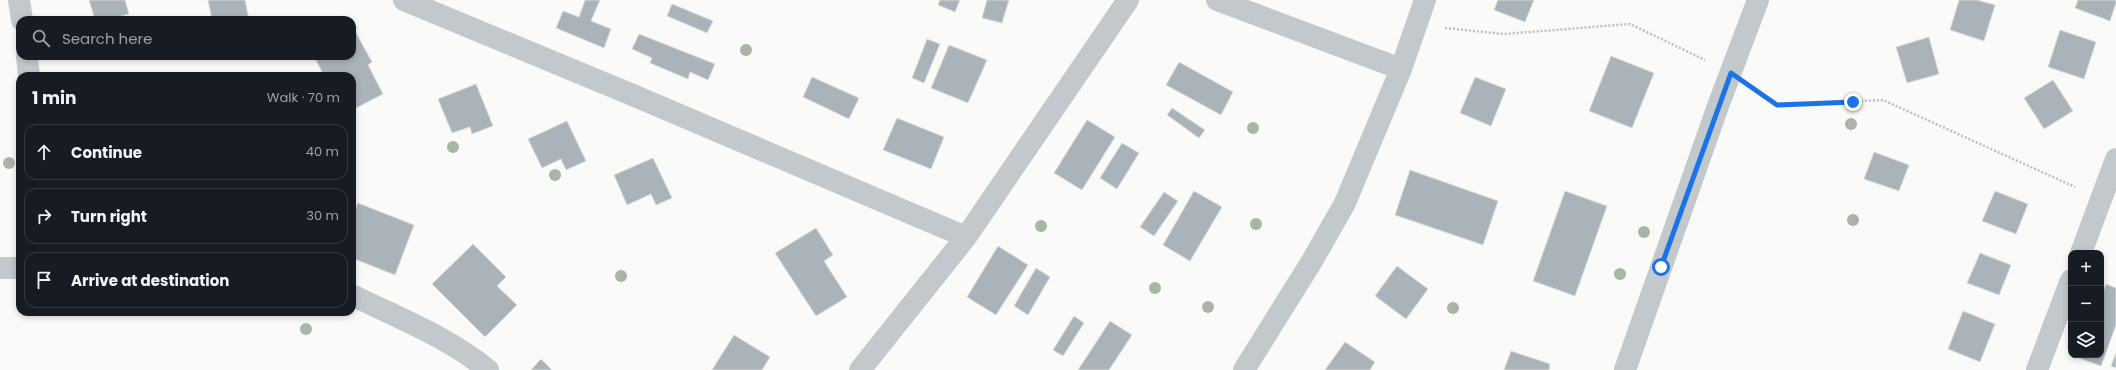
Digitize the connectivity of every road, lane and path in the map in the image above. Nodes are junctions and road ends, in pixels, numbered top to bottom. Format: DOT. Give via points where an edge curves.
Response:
graph roads {
  1 [pos="19,0"];
  2 [pos="404,0"];
  3 [pos="1128,0"];
  4 [pos="1217,0"];
  5 [pos="1425,0"];
  6 [pos="1758,0"];
  7 [pos="21,16"];
  8 [pos="1417,25"];
  9 [pos="27,60"];
  10 [pos="1401,69"];
  11 [pos="29,72"];
  12 [pos="1731,73"];
  13 [pos="2116,159"];
  14 [pos="2101,199"];
  15 [pos="966,238"];
  16 [pos="2082,250"];
  17 [pos="0,268"];
  18 [pos="16,268"];
  19 [pos="2069,286"];
  20 [pos="356,297"];
  21 [pos="488,370"];
  22 [pos="860,370"];
  23 [pos="1244,370"];
  24 [pos="1625,370"];
  25 [pos="2037,370"];
  1 -- 7 [label="street"];
  2 -- 15 [label="street"];
  3 -- 15 [label="street"];
  4 -- 10 [label="street"];
  5 -- 8 [label="street"];
  6 -- 12 [label="street"];
  8 -- 10 [label="street"];
  8 -- 12 [label="path" via="1504,34 1630,24"];
  9 -- 11 [label="street"];
  10 -- 23 [label="street" via="1345,203"];
  12 -- 14 [label="path" via="1777,105 1883,100"];
  12 -- 24 [label="street"];
  13 -- 14 [label="street"];
  14 -- 16 [label="street"];
  15 -- 22 [label="street"];
  17 -- 18 [label="street"];
  19 -- 25 [label="street"];
  20 -- 21 [label="street" via="467,353"];
}
